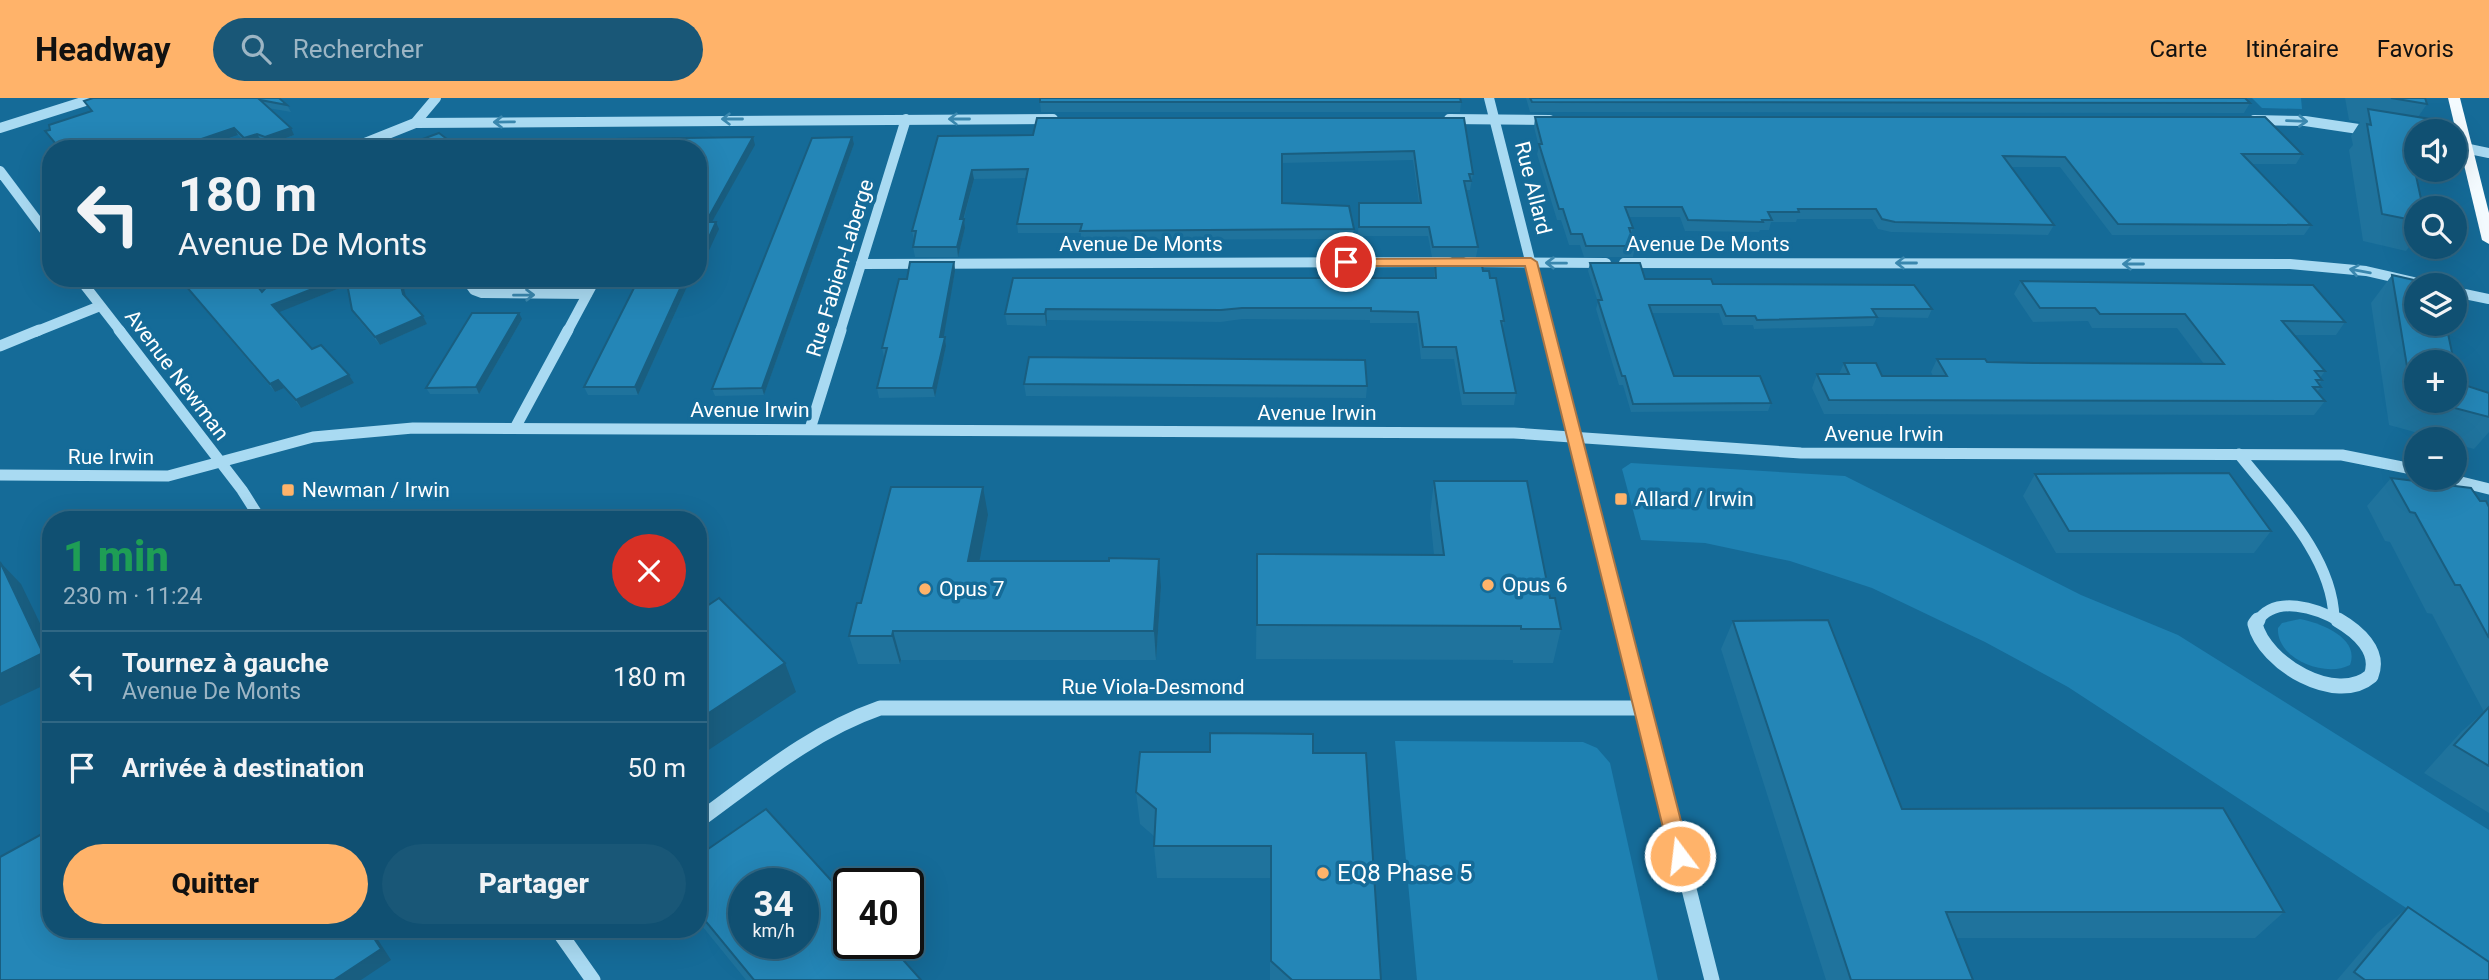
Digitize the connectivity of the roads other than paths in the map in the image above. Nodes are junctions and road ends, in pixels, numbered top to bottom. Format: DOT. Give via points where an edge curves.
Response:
graph roads {
  1 [pos="95,98"];
  2 [pos="436,98"];
  3 [pos="1489,98"];
  4 [pos="2454,98"];
  5 [pos="906,119"];
  6 [pos="1068,119"];
  7 [pos="1445,119"];
  8 [pos="2457,119"];
  9 [pos="1494,120"];
  10 [pos="1557,120"];
  11 [pos="2247,120"];
  12 [pos="415,123"];
  13 [pos="0,128"];
  14 [pos="2378,132"];
  15 [pos="372,140"];
  16 [pos="2467,149"];
  17 [pos="2489,153"];
  18 [pos="2467,168"];
  19 [pos="0,171"];
  20 [pos="42,227"];
  21 [pos="2489,240"];
  22 [pos="1531,262"];
  23 [pos="861,264"];
  24 [pos="2404,280"];
  25 [pos="86,287"];
  26 [pos="472,287"];
  27 [pos="591,287"];
  28 [pos="2467,294"];
  29 [pos="587,295"];
  30 [pos="2489,299"];
  31 [pos="100,306"];
  32 [pos="0,346"];
  33 [pos="515,428"];
  34 [pos="810,429"];
  35 [pos="1575,437"];
  36 [pos="2239,454"];
  37 [pos="219,462"];
  38 [pos="2404,467"];
  39 [pos="0,475"];
  40 [pos="2467,484"];
  41 [pos="2489,489"];
  42 [pos="254,511"];
  43 [pos="2334,618"];
  44 [pos="1642,708"];
  45 [pos="707,815"];
  46 [pos="563,938"];
  47 [pos="593,980"];
  48 [pos="1712,980"];
  1 -- 13 [label="street"];
  2 -- 12 [label="street"];
  3 -- 9 [label="street, Rue Allard"];
  4 -- 8 [label="main road"];
  6 -- 5 [label="street, one-way"];
  5 -- 12 [label="street, one-way"];
  5 -- 23 [label="street, Rue Fabien-Laberge"];
  7 -- 9 [label="street"];
  9 -- 10 [label="street"];
  9 -- 22 [label="street, Rue Allard"];
  11 -- 14 [label="street, one-way" via="2305,121"];
  12 -- 15 [label="street"];
  16 -- 17 [label="street"];
  18 -- 21 [label="main road"];
  19 -- 20 [label="street"];
  22 -- 23 [label="street, Avenue De Monts"];
  24 -- 22 [label="street, Avenue De Monts, one-way" via="2352,269 2290,264"];
  22 -- 35 [label="street, Rue Allard"];
  23 -- 34 [label="street, Rue Fabien-Laberge"];
  25 -- 31 [label="street, Avenue Newman"];
  26 -- 29 [label="street, one-way" via="482,293"];
  27 -- 29 [label="street"];
  28 -- 30 [label="street"];
  29 -- 33 [label="street"];
  31 -- 32 [label="street"];
  31 -- 37 [label="street, Avenue Newman"];
  33 -- 34 [label="street, Avenue Irwin"];
  33 -- 37 [label="street, Avenue Irwin" via="364,431 313,437"];
  34 -- 35 [label="street, Avenue Irwin"];
  35 -- 36 [label="street, Avenue Irwin" via="1801,453"];
  35 -- 44 [label="street, Rue Allard"];
  36 -- 38 [label="street, Avenue Irwin" via="2342,455"];
  36 -- 43 [label="street" via="2324,572 2334,597"];
  37 -- 39 [label="street, Rue Irwin" via="168,477"];
  37 -- 42 [label="street, Avenue Newman"];
  40 -- 41 [label="street"];
  43 -- 43 [label="street" via="2309,608 2283,605 2260,614 2256,623 2265,648 2293,671 2331,685 2363,683 2376,666 2373,654 2352,629"];
  44 -- 45 [label="street, Rue Viola-Desmond" via="880,708 852,716 817,737"];
  44 -- 48 [label="street, Rue Allard"];
  46 -- 47 [label="street"];
}
